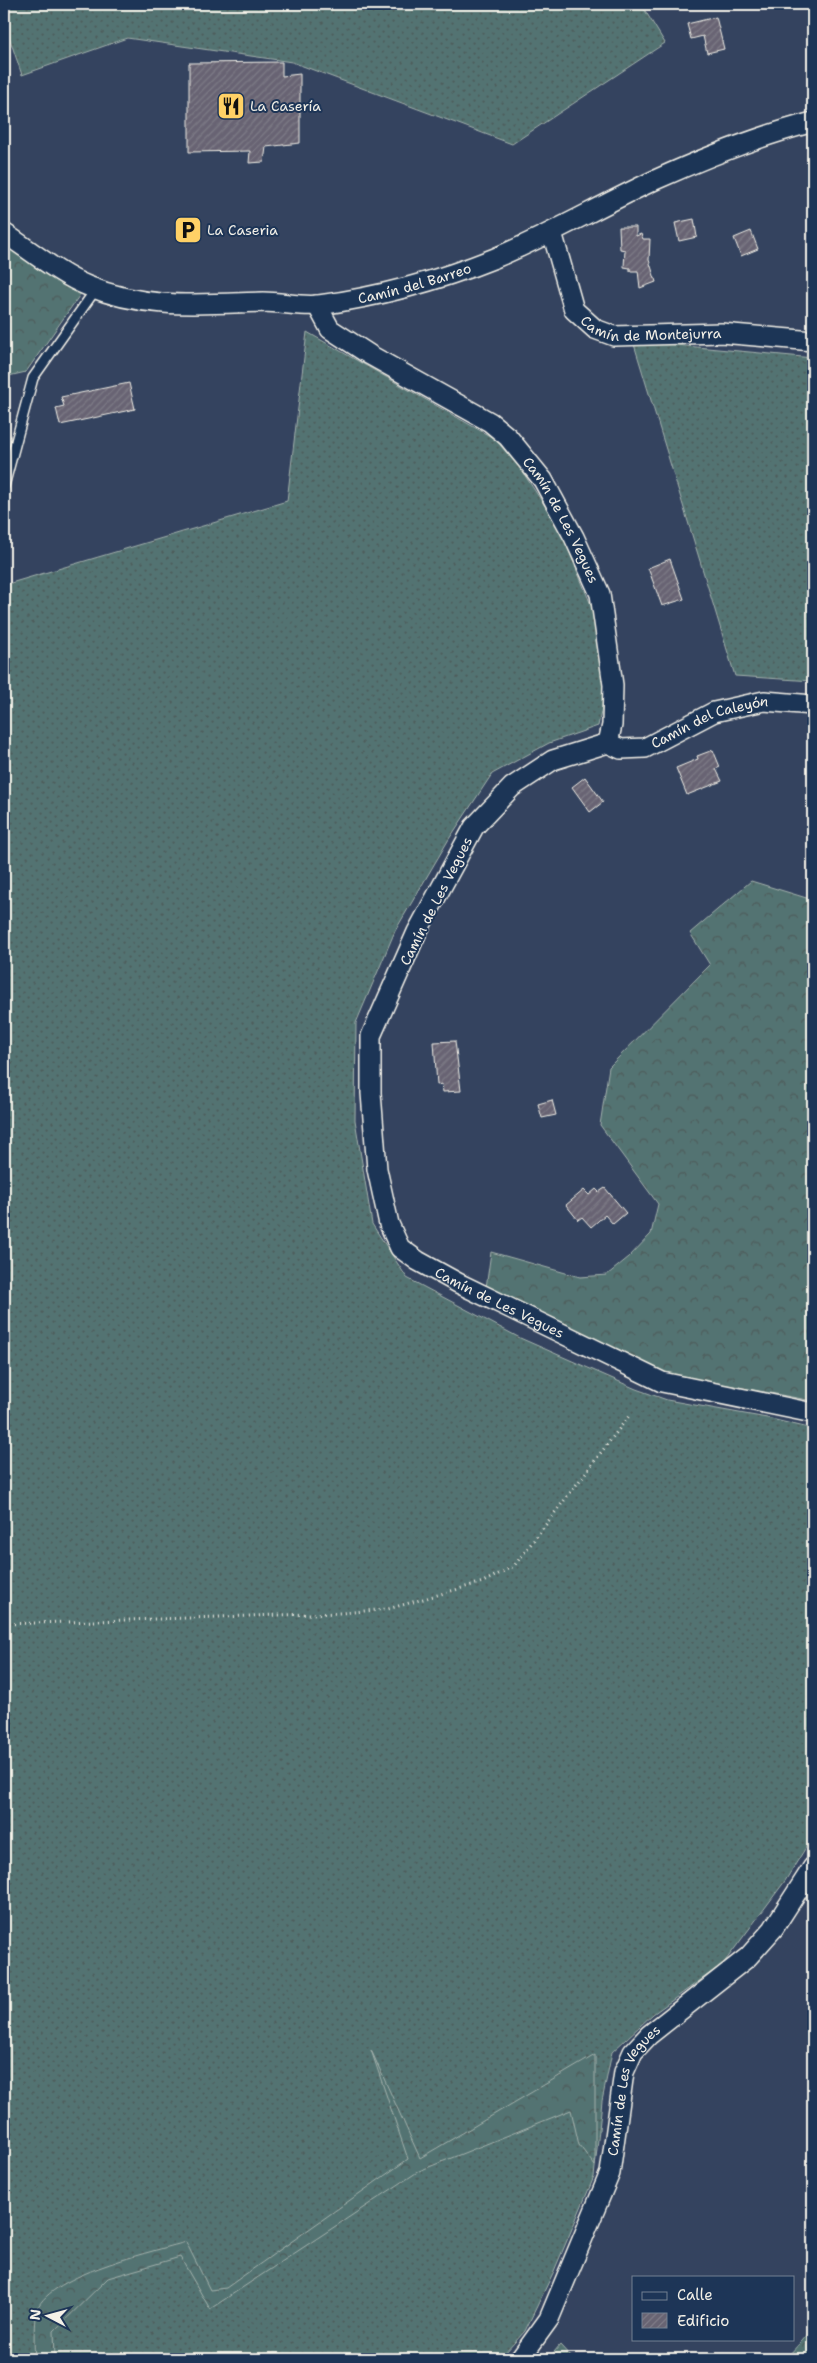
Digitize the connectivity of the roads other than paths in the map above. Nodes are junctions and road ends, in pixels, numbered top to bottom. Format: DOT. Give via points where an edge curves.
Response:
graph roads {
  1 [pos="813,122"];
  2 [pos="552,232"];
  3 [pos="4,233"];
  4 [pos="96,289"];
  5 [pos="316,305"];
  6 [pos="813,341"];
  7 [pos="4,486"];
  8 [pos="813,704"];
  9 [pos="608,743"];
  10 [pos="813,1413"];
  11 [pos="813,1867"];
  12 [pos="520,2359"];
  1 -- 2 [label="street, Camín del Barreo" via="732,148 654,181"];
  2 -- 5 [label="street, Camín del Barreo" via="494,258 426,281 351,300"];
  2 -- 6 [label="street, Camín de Montejurra" via="574,310 595,329 614,336 721,333"];
  3 -- 4 [label="street, Camín del Barreo" via="86,286"];
  4 -- 5 [label="street, Camín del Barreo" via="126,300 166,304 267,302"];
  4 -- 7 [label="lane" via="33,378"];
  5 -- 9 [label="street, Camín de Les Vegues" via="330,329 490,422 508,437 543,480 600,594 613,685"];
  8 -- 9 [label="street, Camín del Caleyón" via="764,701 714,712 645,748 621,749"];
  9 -- 10 [label="street, Camín de Les Vegues" via="553,760 512,787 474,827 417,932 371,1036 371,1093 377,1169 388,1224 400,1248 418,1261 662,1382"];
  11 -- 12 [label="street, Camín de Les Vegues" via="773,1929 748,1957 649,2035 633,2052 624,2072 610,2173 549,2319"];
}
